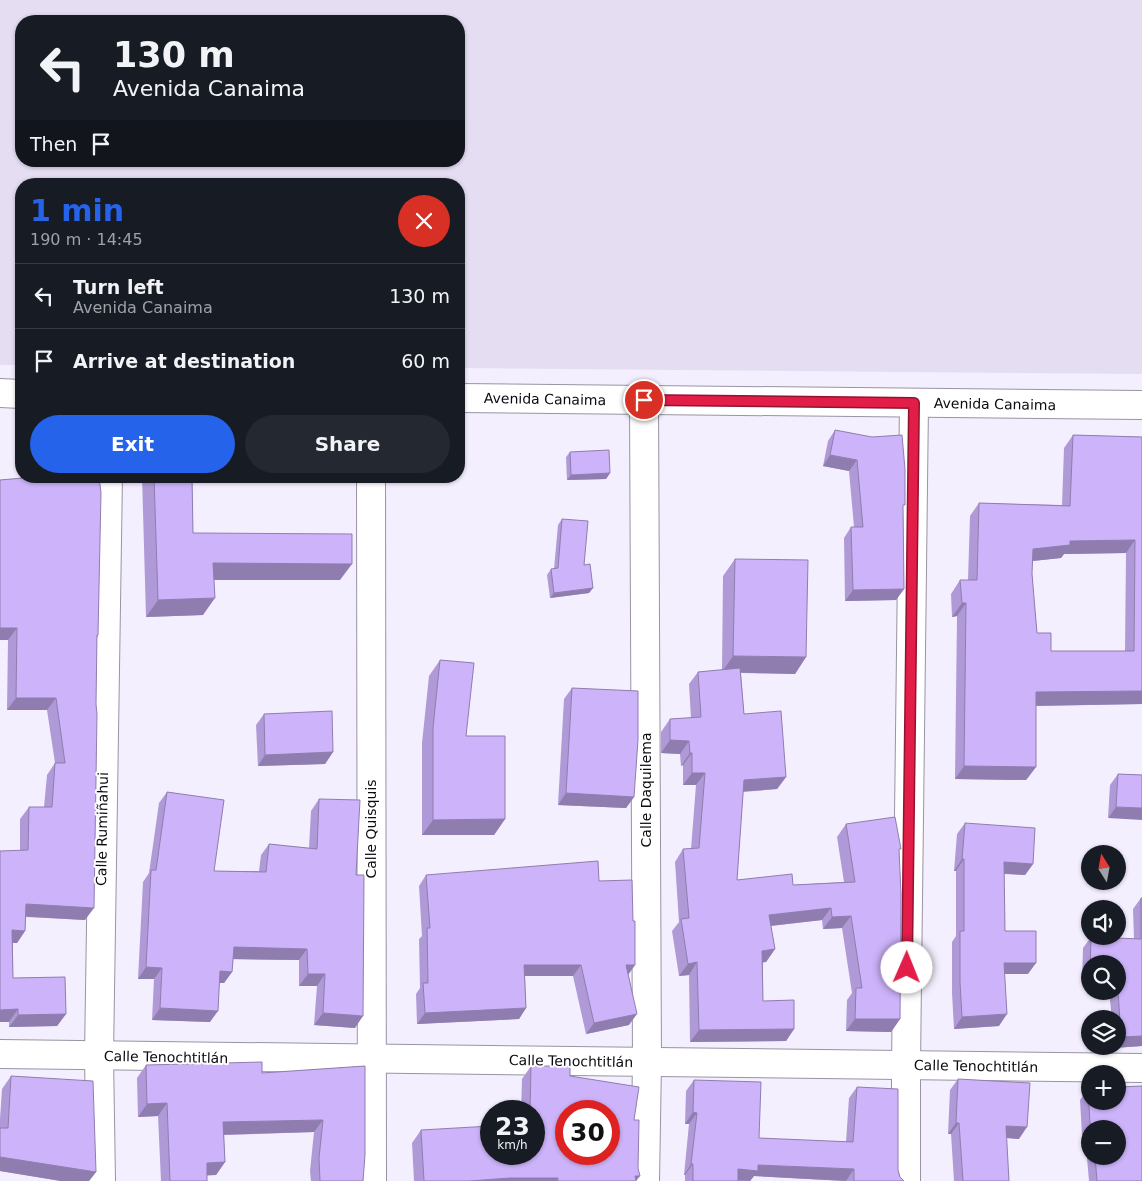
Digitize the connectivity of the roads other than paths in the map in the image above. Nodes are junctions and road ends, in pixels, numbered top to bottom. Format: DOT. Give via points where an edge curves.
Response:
graph roads {
  1 [pos="0,393"];
  2 [pos="15,394"];
  3 [pos="465,398"];
  4 [pos="644,400"];
  5 [pos="914,403"];
  6 [pos="1142,405"];
  7 [pos="108,483"];
  8 [pos="371,483"];
  9 [pos="0,1054"];
  10 [pos="99,1056"];
  11 [pos="372,1059"];
  12 [pos="647,1062"];
  13 [pos="906,1065"];
  14 [pos="1142,1068"];
  15 [pos="101,1181"];
  16 [pos="372,1181"];
  17 [pos="646,1181"];
  18 [pos="906,1181"];
  1 -- 2 [label="street"];
  3 -- 4 [label="street, Avenida Canaima"];
  4 -- 5 [label="street, Avenida Canaima"];
  4 -- 12 [label="street, Calle Daquilema"];
  5 -- 6 [label="street, Avenida Canaima"];
  5 -- 13 [label="street"];
  7 -- 10 [label="street, Calle Rumiñahui"];
  8 -- 11 [label="street, Calle Quisquis"];
  9 -- 10 [label="street, Calle Tenochtitlán"];
  10 -- 11 [label="street, Calle Tenochtitlán"];
  10 -- 15 [label="street, Calle Rumiñahui"];
  11 -- 12 [label="street, Calle Tenochtitlán"];
  11 -- 16 [label="street, Calle Quisquis"];
  12 -- 13 [label="street, Calle Tenochtitlán"];
  12 -- 17 [label="street, Calle Daquilema"];
  13 -- 14 [label="street, Calle Tenochtitlán"];
  13 -- 18 [label="street"];
}
